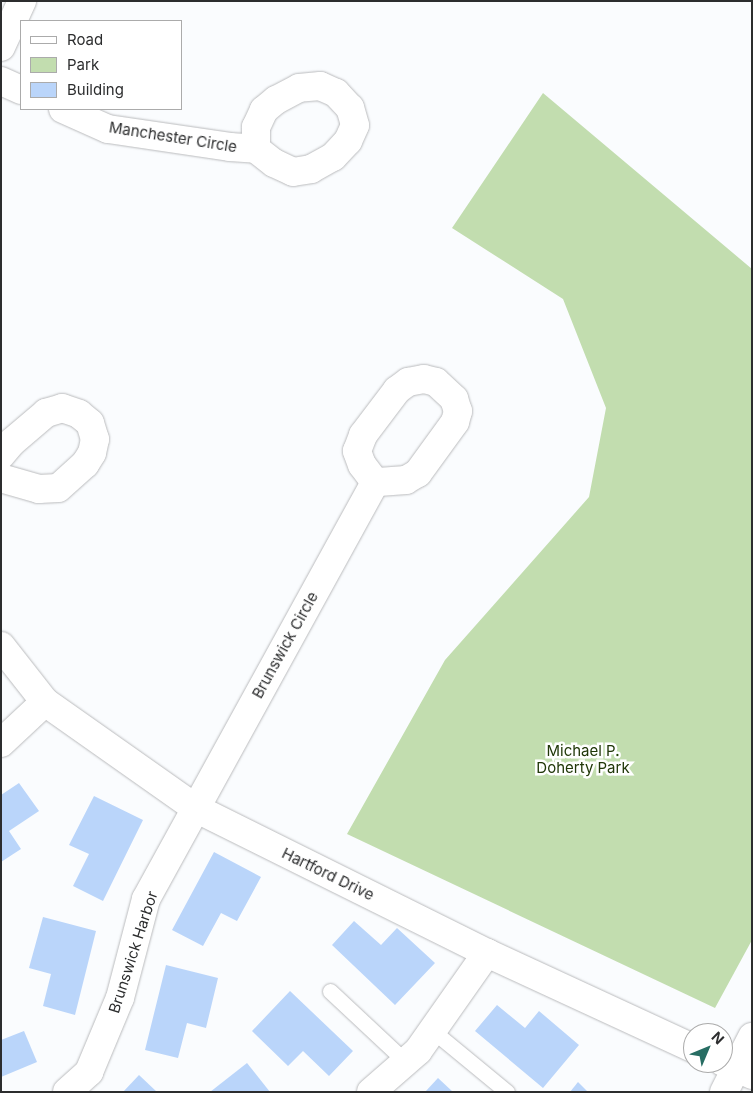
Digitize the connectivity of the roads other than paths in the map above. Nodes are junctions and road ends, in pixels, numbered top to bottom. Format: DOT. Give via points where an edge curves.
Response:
graph roads {
  1 [pos="22,1"];
  2 [pos="1,47"];
  3 [pos="1,81"];
  4 [pos="20,90"];
  5 [pos="65,110"];
  6 [pos="256,148"];
  7 [pos="1,455"];
  8 [pos="1,478"];
  9 [pos="375,482"];
  10 [pos="1,646"];
  11 [pos="45,702"];
  12 [pos="1,743"];
  13 [pos="195,808"];
  14 [pos="487,953"];
  15 [pos="330,990"];
  16 [pos="433,1031"];
  17 [pos="752,1037"];
  18 [pos="683,1043"];
  19 [pos="406,1062"];
  20 [pos="738,1068"];
  21 [pos="67,1092"];
  22 [pos="371,1092"];
  23 [pos="507,1092"];
  24 [pos="724,1092"];
  1 -- 2 [label="street"];
  3 -- 4 [label="street"];
  5 -- 6 [label="street, Manchester Circle" via="108,129"];
  7 -- 8 [label="street" via="46,413 62,408 79,414 90,423 95,439 85,464 58,488 39,489"];
  9 -- 13 [label="street, Brunswick Circle"];
  10 -- 11 [label="street, Hartford Drive"];
  11 -- 12 [label="street"];
  11 -- 13 [label="street, Hartford Drive"];
  13 -- 14 [label="street, Hartford Drive"];
  13 -- 21 [label="street, Brunswick Harbor" via="146,899 120,998 89,1072"];
  14 -- 16 [label="street"];
  14 -- 18 [label="street, Hartford Drive"];
  15 -- 19 [label="lane"];
  16 -- 19 [label="street"];
  16 -- 23 [label="lane"];
  17 -- 20 [label="street"];
  19 -- 22 [label="street"];
  20 -- 24 [label="street"];
}
